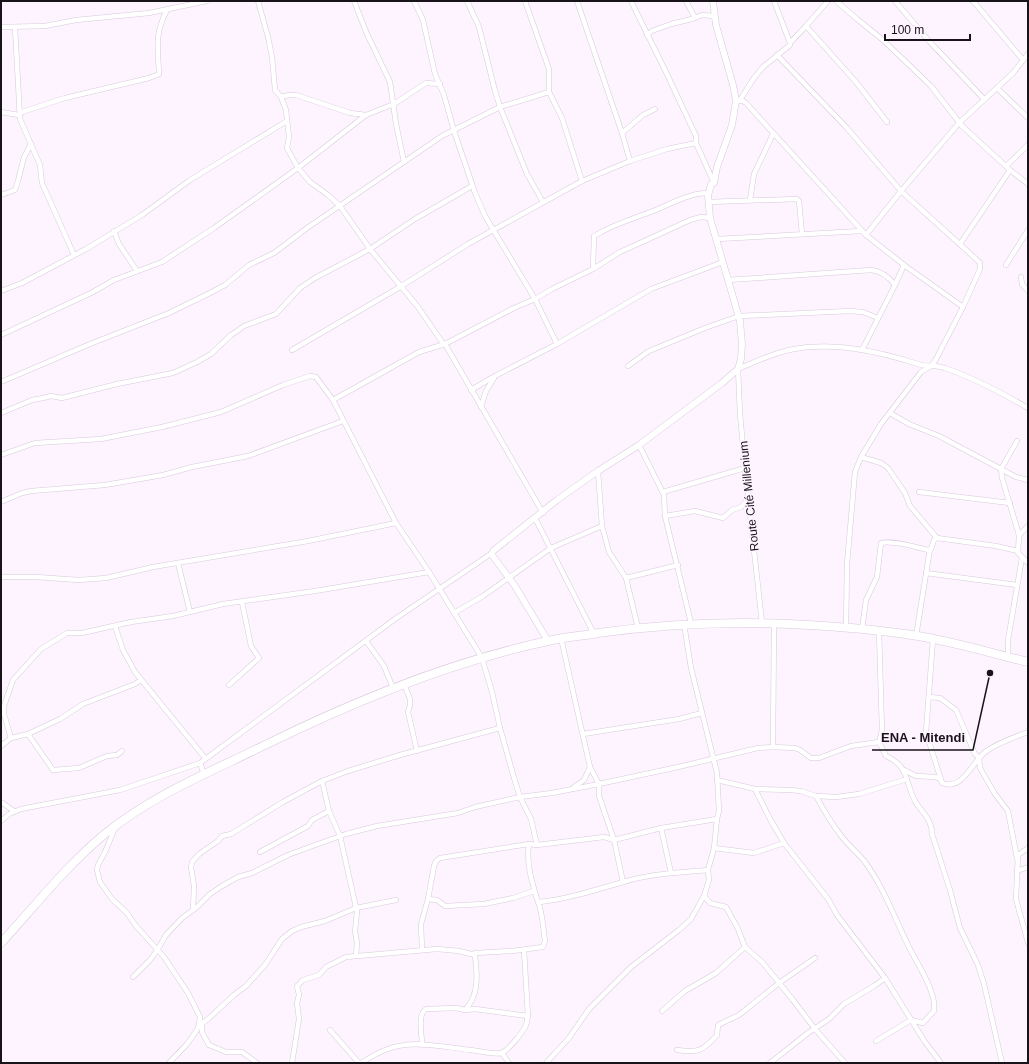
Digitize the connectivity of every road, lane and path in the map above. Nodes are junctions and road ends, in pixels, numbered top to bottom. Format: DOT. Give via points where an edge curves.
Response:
graph roads {
  1 [pos="207,1"];
  2 [pos="258,1"];
  3 [pos="354,1"];
  4 [pos="414,1"];
  5 [pos="467,1"];
  6 [pos="525,1"];
  7 [pos="577,1"];
  8 [pos="631,1"];
  9 [pos="686,1"];
  10 [pos="713,1"];
  11 [pos="774,1"];
  12 [pos="828,1"];
  13 [pos="836,1"];
  14 [pos="895,1"];
  15 [pos="973,1"];
  16 [pos="166,10"];
  17 [pos="714,16"];
  18 [pos="695,18"];
  19 [pos="1,26"];
  20 [pos="806,26"];
  21 [pos="15,27"];
  22 [pos="648,35"];
  23 [pos="790,43"];
  24 [pos="1028,54"];
  25 [pos="777,55"];
  26 [pos="1023,60"];
  27 [pos="440,84"];
  28 [pos="997,88"];
  29 [pos="549,92"];
  30 [pos="281,97"];
  31 [pos="984,99"];
  32 [pos="738,101"];
  33 [pos="394,104"];
  34 [pos="500,107"];
  35 [pos="655,109"];
  36 [pos="1,112"];
  37 [pos="19,115"];
  38 [pos="366,115"];
  39 [pos="1028,118"];
  40 [pos="287,121"];
  41 [pos="887,122"];
  42 [pos="959,123"];
  43 [pos="454,131"];
  44 [pos="622,133"];
  45 [pos="772,134"];
  46 [pos="696,143"];
  47 [pos="31,144"];
  48 [pos="1028,145"];
  49 [pos="630,161"];
  50 [pos="404,162"];
  51 [pos="298,168"];
  52 [pos="1008,168"];
  53 [pos="582,181"];
  54 [pos="714,183"];
  55 [pos="1028,184"];
  56 [pos="472,186"];
  57 [pos="901,191"];
  58 [pos="1,195"];
  59 [pos="708,199"];
  60 [pos="750,200"];
  61 [pos="543,202"];
  62 [pos="340,206"];
  63 [pos="710,218"];
  64 [pos="494,229"];
  65 [pos="1028,230"];
  66 [pos="114,231"];
  67 [pos="864,233"];
  68 [pos="802,234"];
  69 [pos="716,239"];
  70 [pos="960,244"];
  71 [pos="370,249"];
  72 [pos="74,255"];
  73 [pos="723,262"];
  74 [pos="904,265"];
  75 [pos="1006,265"];
  76 [pos="593,269"];
  77 [pos="137,271"];
  78 [pos="1021,277"];
  79 [pos="728,280"];
  80 [pos="895,285"];
  81 [pos="400,287"];
  82 [pos="1,291"];
  83 [pos="1028,291"];
  84 [pos="535,299"];
  85 [pos="963,307"];
  86 [pos="739,316"];
  87 [pos="878,318"];
  88 [pos="1,335"];
  89 [pos="445,344"];
  90 [pos="557,344"];
  91 [pos="292,350"];
  92 [pos="862,350"];
  93 [pos="628,366"];
  94 [pos="932,366"];
  95 [pos="738,369"];
  96 [pos="495,376"];
  97 [pos="1,382"];
  98 [pos="471,390"];
  99 [pos="333,400"];
  100 [pos="481,407"];
  101 [pos="1028,408"];
  102 [pos="1,413"];
  103 [pos="890,413"];
  104 [pos="343,421"];
  105 [pos="1017,441"];
  106 [pos="639,445"];
  107 [pos="1,454"];
  108 [pos="861,457"];
  109 [pos="745,468"];
  110 [pos="1001,469"];
  111 [pos="598,471"];
  112 [pos="1028,480"];
  113 [pos="663,492"];
  114 [pos="919,492"];
  115 [pos="748,499"];
  116 [pos="1,502"];
  117 [pos="1010,503"];
  118 [pos="543,513"];
  119 [pos="665,516"];
  120 [pos="535,518"];
  121 [pos="396,523"];
  122 [pos="602,526"];
  123 [pos="1028,526"];
  124 [pos="1020,535"];
  125 [pos="937,538"];
  126 [pos="551,548"];
  127 [pos="930,549"];
  128 [pos="1018,551"];
  129 [pos="492,552"];
  130 [pos="1022,558"];
  131 [pos="178,563"];
  132 [pos="1028,564"];
  133 [pos="678,565"];
  134 [pos="429,572"];
  135 [pos="926,572"];
  136 [pos="1,577"];
  137 [pos="508,577"];
  138 [pos="626,578"];
  139 [pos="1017,585"];
  140 [pos="439,590"];
  141 [pos="242,602"];
  142 [pos="190,612"];
  143 [pos="454,613"];
  144 [pos="762,623"];
  145 [pos="688,624"];
  146 [pos="774,624"];
  147 [pos="115,626"];
  148 [pos="638,628"];
  149 [pos="846,628"];
  150 [pos="862,629"];
  151 [pos="879,631"];
  152 [pos="594,634"];
  153 [pos="916,636"];
  154 [pos="561,638"];
  155 [pos="933,639"];
  156 [pos="366,641"];
  157 [pos="548,641"];
  158 [pos="1008,657"];
  159 [pos="482,658"];
  160 [pos="1028,662"];
  161 [pos="141,680"];
  162 [pos="404,684"];
  163 [pos="229,685"];
  164 [pos="393,688"];
  165 [pos="929,698"];
  166 [pos="702,713"];
  167 [pos="1,719"];
  168 [pos="6,726"];
  169 [pos="500,728"];
  170 [pos="1028,732"];
  171 [pos="28,734"];
  172 [pos="583,734"];
  173 [pos="10,738"];
  174 [pos="879,742"];
  175 [pos="1,746"];
  176 [pos="773,747"];
  177 [pos="122,751"];
  178 [pos="417,751"];
  179 [pos="205,758"];
  180 [pos="979,758"];
  181 [pos="714,759"];
  182 [pos="200,763"];
  183 [pos="590,767"];
  184 [pos="902,770"];
  185 [pos="204,774"];
  186 [pos="907,779"];
  187 [pos="940,779"];
  188 [pos="717,780"];
  189 [pos="322,781"];
  190 [pos="599,784"];
  191 [pos="571,789"];
  192 [pos="755,789"];
  193 [pos="816,796"];
  194 [pos="520,797"];
  195 [pos="1,802"];
  196 [pos="14,811"];
  197 [pos="329,811"];
  198 [pos="717,819"];
  199 [pos="1,821"];
  200 [pos="116,826"];
  201 [pos="661,828"];
  202 [pos="340,836"];
  203 [pos="614,840"];
  204 [pos="784,843"];
  205 [pos="529,844"];
  206 [pos="537,845"];
  207 [pos="714,848"];
  208 [pos="1028,848"];
  209 [pos="260,852"];
  210 [pos="1018,858"];
  211 [pos="1028,867"];
  212 [pos="708,870"];
  213 [pos="1017,871"];
  214 [pos="671,873"];
  215 [pos="623,882"];
  216 [pos="534,891"];
  217 [pos="704,896"];
  218 [pos="428,899"];
  219 [pos="396,900"];
  220 [pos="539,902"];
  221 [pos="356,908"];
  222 [pos="193,910"];
  223 [pos="1,943"];
  224 [pos="1028,943"];
  225 [pos="745,947"];
  226 [pos="158,950"];
  227 [pos="422,950"];
  228 [pos="524,950"];
  229 [pos="475,954"];
  230 [pos="356,956"];
  231 [pos="816,958"];
  232 [pos="133,977"];
  233 [pos="885,978"];
  234 [pos="779,983"];
  235 [pos="465,1010"];
  236 [pos="662,1011"];
  237 [pos="528,1016"];
  238 [pos="911,1020"];
  239 [pos="201,1025"];
  240 [pos="815,1029"];
  241 [pos="330,1030"];
  242 [pos="876,1041"];
  243 [pos="422,1044"];
  244 [pos="677,1050"];
  245 [pos="502,1053"];
  246 [pos="169,1063"];
  247 [pos="256,1063"];
  248 [pos="292,1063"];
  249 [pos="360,1063"];
  250 [pos="509,1063"];
  251 [pos="546,1063"];
  252 [pos="770,1063"];
  253 [pos="845,1063"];
  254 [pos="941,1063"];
  255 [pos="1002,1063"];
  1 -- 16 [label="street"];
  2 -- 30 [label="street" via="268,37 275,90"];
  3 -- 33 [label="street" via="390,82"];
  4 -- 27 [label="street" via="424,20 434,70"];
  5 -- 34 [label="street" via="479,27"];
  6 -- 29 [label="street" via="549,69"];
  7 -- 44 [label="street"];
  8 -- 22 [label="street"];
  9 -- 18 [label="street"];
  10 -- 17 [label="street"];
  11 -- 23 [label="street"];
  12 -- 20 [label="street"];
  13 -- 42 [label="street" via="883,40 930,86"];
  14 -- 31 [label="street"];
  15 -- 26 [label="street"];
  16 -- 21 [label="street" via="45,26"];
  16 -- 37 [label="street" via="157,43 159,74 65,98"];
  17 -- 18 [label="street" via="702,15"];
  17 -- 32 [label="street"];
  18 -- 22 [label="street" via="671,24"];
  19 -- 21 [label="street"];
  20 -- 23 [label="street"];
  20 -- 41 [label="street" via="856,82"];
  21 -- 37 [label="street"];
  22 -- 46 [label="street" via="696,136"];
  23 -- 25 [label="street"];
  24 -- 26 [label="street"];
  25 -- 32 [label="street" via="754,78"];
  25 -- 57 [label="street" via="847,128"];
  26 -- 28 [label="street"];
  27 -- 33 [label="street" via="426,83"];
  27 -- 43 [label="street"];
  28 -- 31 [label="street"];
  28 -- 39 [label="street"];
  29 -- 34 [label="street"];
  29 -- 53 [label="street" via="562,118"];
  30 -- 38 [label="street" via="296,95 350,113"];
  30 -- 40 [label="street"];
  31 -- 42 [label="street"];
  32 -- 45 [label="street" via="743,100"];
  32 -- 54 [label="street"];
  33 -- 38 [label="street"];
  33 -- 50 [label="street"];
  34 -- 43 [label="street"];
  34 -- 61 [label="street" via="527,174"];
  35 -- 44 [label="street" via="643,115"];
  36 -- 37 [label="street"];
  37 -- 47 [label="street"];
  38 -- 51 [label="street"];
  40 -- 51 [label="street" via="287,148"];
  40 -- 66 [label="street" via="190,180 142,215"];
  42 -- 52 [label="street"];
  42 -- 57 [label="street"];
  43 -- 50 [label="street"];
  43 -- 56 [label="street"];
  44 -- 49 [label="street"];
  45 -- 60 [label="street" via="754,174"];
  45 -- 67 [label="street"];
  46 -- 49 [label="street"];
  46 -- 54 [label="street"];
  47 -- 58 [label="street" via="24,157 15,190"];
  47 -- 72 [label="street" via="40,165 42,183"];
  48 -- 52 [label="street"];
  49 -- 53 [label="street"];
  50 -- 62 [label="street"];
  51 -- 62 [label="street" via="310,182"];
  51 -- 77 [label="street" via="168,258"];
  52 -- 55 [label="street"];
  52 -- 70 [label="street"];
  53 -- 61 [label="street"];
  54 -- 59 [label="street" via="711,184"];
  56 -- 64 [label="street" via="485,216"];
  56 -- 71 [label="street"];
  57 -- 67 [label="street"];
  57 -- 70 [label="street"];
  59 -- 60 [label="street"];
  59 -- 63 [label="street"];
  59 -- 76 [label="street" via="706,193 686,198 620,222 594,236"];
  60 -- 68 [label="street" via="798,199"];
  61 -- 64 [label="street"];
  62 -- 71 [label="street"];
  62 -- 97 [label="street" via="210,294"];
  63 -- 69 [label="street"];
  63 -- 76 [label="street" via="690,220 620,252"];
  64 -- 81 [label="street"];
  64 -- 84 [label="street"];
  65 -- 75 [label="street"];
  66 -- 72 [label="street"];
  66 -- 77 [label="street" via="119,244"];
  67 -- 68 [label="street"];
  67 -- 74 [label="street"];
  68 -- 69 [label="street"];
  69 -- 73 [label="street"];
  70 -- 85 [label="street" via="976,258 981,268"];
  71 -- 81 [label="street"];
  71 -- 102 [label="street" via="300,288 276,314 244,326 211,354 173,373 62,398 53,396 32,400"];
  72 -- 82 [label="street" via="22,283"];
  73 -- 79 [label="street"];
  73 -- 90 [label="street" via="651,289"];
  74 -- 80 [label="street"];
  74 -- 85 [label="street"];
  76 -- 84 [label="street"];
  77 -- 88 [label="street"];
  78 -- 83 [label="street" via="1022,284"];
  79 -- 80 [label="street" via="871,270 881,273"];
  79 -- 86 [label="street"];
  80 -- 87 [label="street"];
  81 -- 89 [label="street"];
  81 -- 91 [label="street"];
  84 -- 89 [label="street"];
  84 -- 90 [label="street"];
  85 -- 94 [label="street"];
  86 -- 87 [label="street" via="850,310"];
  86 -- 93 [label="street" via="650,351"];
  86 -- 95 [label="street" via="742,344"];
  87 -- 92 [label="street"];
  89 -- 98 [label="street"];
  89 -- 99 [label="street" via="419,352"];
  90 -- 96 [label="street"];
  92 -- 94 [label="street"];
  92 -- 95 [label="street" via="838,347 804,348 777,354"];
  94 -- 101 [label="street" via="946,368 980,382"];
  94 -- 103 [label="street" via="921,372"];
  95 -- 106 [label="street"];
  95 -- 109 [label="street, Route Cité Millenium"];
  96 -- 98 [label="street"];
  96 -- 100 [label="street" via="486,391"];
  98 -- 100 [label="street"];
  99 -- 104 [label="street"];
  99 -- 107 [label="street" via="316,377 310,376 221,412 162,427 101,439 35,443"];
  100 -- 118 [label="street"];
  103 -- 108 [label="street"];
  103 -- 110 [label="street"];
  104 -- 116 [label="street" via="248,456 117,484 31,491"];
  104 -- 121 [label="street"];
  105 -- 110 [label="street"];
  106 -- 111 [label="street"];
  106 -- 113 [label="street"];
  108 -- 125 [label="street" via="888,468 905,493 910,506"];
  108 -- 149 [label="street" via="855,472 852,499"];
  109 -- 113 [label="street"];
  109 -- 115 [label="street, Route Cité Millenium"];
  110 -- 112 [label="street"];
  110 -- 117 [label="street"];
  111 -- 118 [label="street"];
  111 -- 122 [label="street"];
  113 -- 119 [label="street"];
  114 -- 117 [label="street"];
  115 -- 119 [label="street" via="741,507 732,510 723,518 695,511"];
  115 -- 144 [label="street, Route Cité Millenium"];
  117 -- 124 [label="street"];
  118 -- 120 [label="street"];
  119 -- 133 [label="street"];
  120 -- 126 [label="street"];
  120 -- 129 [label="street"];
  121 -- 131 [label="street"];
  121 -- 134 [label="street"];
  122 -- 126 [label="street"];
  122 -- 138 [label="street" via="608,552"];
  123 -- 124 [label="street"];
  124 -- 128 [label="street"];
  125 -- 127 [label="street"];
  125 -- 128 [label="street"];
  126 -- 137 [label="street"];
  126 -- 152 [label="street"];
  127 -- 135 [label="street"];
  127 -- 150 [label="street" via="881,543 877,577 866,600"];
  128 -- 130 [label="street"];
  129 -- 137 [label="street"];
  129 -- 140 [label="street"];
  130 -- 132 [label="street"];
  130 -- 139 [label="street"];
  131 -- 136 [label="street" via="93,580"];
  131 -- 142 [label="street"];
  133 -- 138 [label="street"];
  133 -- 145 [label="street"];
  134 -- 140 [label="street"];
  134 -- 141 [label="street"];
  135 -- 139 [label="street"];
  135 -- 153 [label="street"];
  137 -- 143 [label="street"];
  137 -- 157 [label="street"];
  138 -- 148 [label="street"];
  139 -- 158 [label="street" via="1008,640"];
  140 -- 143 [label="street"];
  140 -- 156 [label="street"];
  141 -- 142 [label="street"];
  141 -- 163 [label="street" via="251,646 259,658"];
  142 -- 147 [label="street"];
  143 -- 159 [label="street"];
  144 -- 145 [label="highway"];
  144 -- 146 [label="highway"];
  145 -- 148 [label="highway"];
  145 -- 166 [label="street" via="691,668"];
  146 -- 149 [label="highway"];
  146 -- 176 [label="street"];
  147 -- 161 [label="street" via="123,650"];
  147 -- 168 [label="street" via="82,633 66,633 41,649 13,680 4,706"];
  148 -- 152 [label="highway"];
  149 -- 150 [label="highway"];
  150 -- 151 [label="highway"];
  151 -- 153 [label="highway"];
  151 -- 174 [label="street" via="882,730"];
  152 -- 154 [label="highway"];
  153 -- 155 [label="highway"];
  154 -- 157 [label="highway"];
  154 -- 172 [label="street"];
  155 -- 158 [label="highway"];
  155 -- 165 [label="street"];
  156 -- 164 [label="street" via="384,666"];
  156 -- 179 [label="street"];
  157 -- 159 [label="highway"];
  158 -- 160 [label="highway"];
  159 -- 162 [label="highway"];
  159 -- 169 [label="street"];
  161 -- 171 [label="street" via="83,704 60,719"];
  161 -- 179 [label="street"];
  162 -- 164 [label="highway"];
  162 -- 178 [label="street" via="410,699 408,712"];
  164 -- 185 [label="highway"];
  165 -- 180 [label="street" via="940,698 956,710"];
  165 -- 187 [label="street" via="926,732"];
  166 -- 172 [label="street"];
  166 -- 181 [label="street"];
  167 -- 168 [label="street"];
  168 -- 173 [label="street"];
  169 -- 178 [label="street"];
  169 -- 194 [label="street"];
  170 -- 180 [label="street" via="986,750"];
  171 -- 173 [label="street"];
  171 -- 177 [label="street" via="52,770 79,768"];
  172 -- 183 [label="street"];
  173 -- 175 [label="street"];
  174 -- 176 [label="street" via="851,746 819,758 811,758 795,748"];
  174 -- 184 [label="street" via="886,756 895,760"];
  176 -- 181 [label="street" via="758,748"];
  178 -- 189 [label="street"];
  179 -- 182 [label="street"];
  180 -- 187 [label="street" via="969,772 958,781 946,784"];
  180 -- 210 [label="street" via="980,768 1008,812"];
  181 -- 188 [label="street"];
  181 -- 190 [label="street"];
  182 -- 185 [label="street"];
  182 -- 196 [label="street" via="120,790"];
  183 -- 190 [label="street"];
  183 -- 191 [label="street" via="584,780"];
  184 -- 186 [label="street"];
  184 -- 187 [label="street" via="916,776"];
  185 -- 200 [label="highway" via="164,795"];
  186 -- 193 [label="street" via="859,794"];
  186 -- 255 [label="street" via="915,801 930,820 960,928 984,984"];
  188 -- 192 [label="street"];
  188 -- 198 [label="street" via="720,810"];
  189 -- 197 [label="street"];
  189 -- 222 [label="street" via="231,834 222,836 194,858 191,864 194,886"];
  190 -- 191 [label="street"];
  190 -- 203 [label="street" via="599,796"];
  191 -- 194 [label="street"];
  192 -- 193 [label="street" via="796,791"];
  192 -- 204 [label="street"];
  193 -- 238 [label="street" via="829,820 873,876 930,990 934,1007 932,1014 923,1023"];
  194 -- 202 [label="street" via="458,813 377,826"];
  194 -- 206 [label="street" via="531,819"];
  195 -- 196 [label="street"];
  196 -- 199 [label="street"];
  197 -- 202 [label="street"];
  197 -- 209 [label="street" via="312,820 308,826"];
  198 -- 201 [label="street"];
  198 -- 207 [label="street"];
  200 -- 223 [label="highway" via="70,867"];
  200 -- 226 [label="street" via="98,865 100,882"];
  201 -- 203 [label="street"];
  201 -- 214 [label="street"];
  202 -- 221 [label="street"];
  202 -- 222 [label="street" via="233,879 210,894"];
  203 -- 206 [label="street" via="604,837"];
  203 -- 215 [label="street"];
  204 -- 207 [label="street" via="754,853"];
  204 -- 233 [label="street"];
  205 -- 206 [label="street"];
  205 -- 216 [label="street" via="528,862"];
  205 -- 218 [label="street" via="440,858 434,866"];
  207 -- 212 [label="street"];
  208 -- 210 [label="street"];
  210 -- 213 [label="street"];
  211 -- 213 [label="street"];
  212 -- 214 [label="street"];
  212 -- 217 [label="street" via="709,880"];
  213 -- 224 [label="street" via="1016,899"];
  214 -- 215 [label="street"];
  215 -- 220 [label="street" via="571,897"];
  216 -- 218 [label="street" via="484,904 445,906 437,900"];
  216 -- 220 [label="street"];
  217 -- 225 [label="street" via="710,903 726,907"];
  217 -- 251 [label="street" via="686,924 631,967 589,1009 569,1038"];
  218 -- 227 [label="street" via="421,924"];
  219 -- 221 [label="street"];
  220 -- 228 [label="street" via="545,945 542,948"];
  221 -- 230 [label="street"];
  221 -- 239 [label="street" via="325,921 301,926 286,935 248,984"];
  222 -- 226 [label="street" via="170,930 161,941"];
  225 -- 234 [label="street" via="762,962"];
  225 -- 236 [label="street" via="716,973 685,991"];
  226 -- 232 [label="street"];
  226 -- 239 [label="street" via="199,1013"];
  227 -- 229 [label="street"];
  227 -- 230 [label="street"];
  228 -- 229 [label="street"];
  228 -- 237 [label="street"];
  229 -- 235 [label="street" via="476,988 471,1004"];
  230 -- 248 [label="street" via="340,959 326,967 319,975 303,980 296,986 299,995 299,1019"];
  231 -- 234 [label="street"];
  233 -- 238 [label="street"];
  233 -- 240 [label="street" via="844,1004"];
  234 -- 240 [label="street"];
  234 -- 244 [label="street" via="739,1015 720,1023 718,1035 703,1049 695,1052"];
  235 -- 237 [label="street"];
  235 -- 243 [label="street" via="438,1007 424,1010 421,1016"];
  237 -- 245 [label="street" via="526,1025 515,1041"];
  238 -- 242 [label="street"];
  238 -- 254 [label="street"];
  239 -- 246 [label="street"];
  239 -- 247 [label="street" via="209,1045 226,1052 242,1052"];
  240 -- 252 [label="street"];
  240 -- 253 [label="street"];
  241 -- 249 [label="street"];
  243 -- 245 [label="street"];
  243 -- 249 [label="street" via="393,1047"];
  245 -- 250 [label="street"];
}
